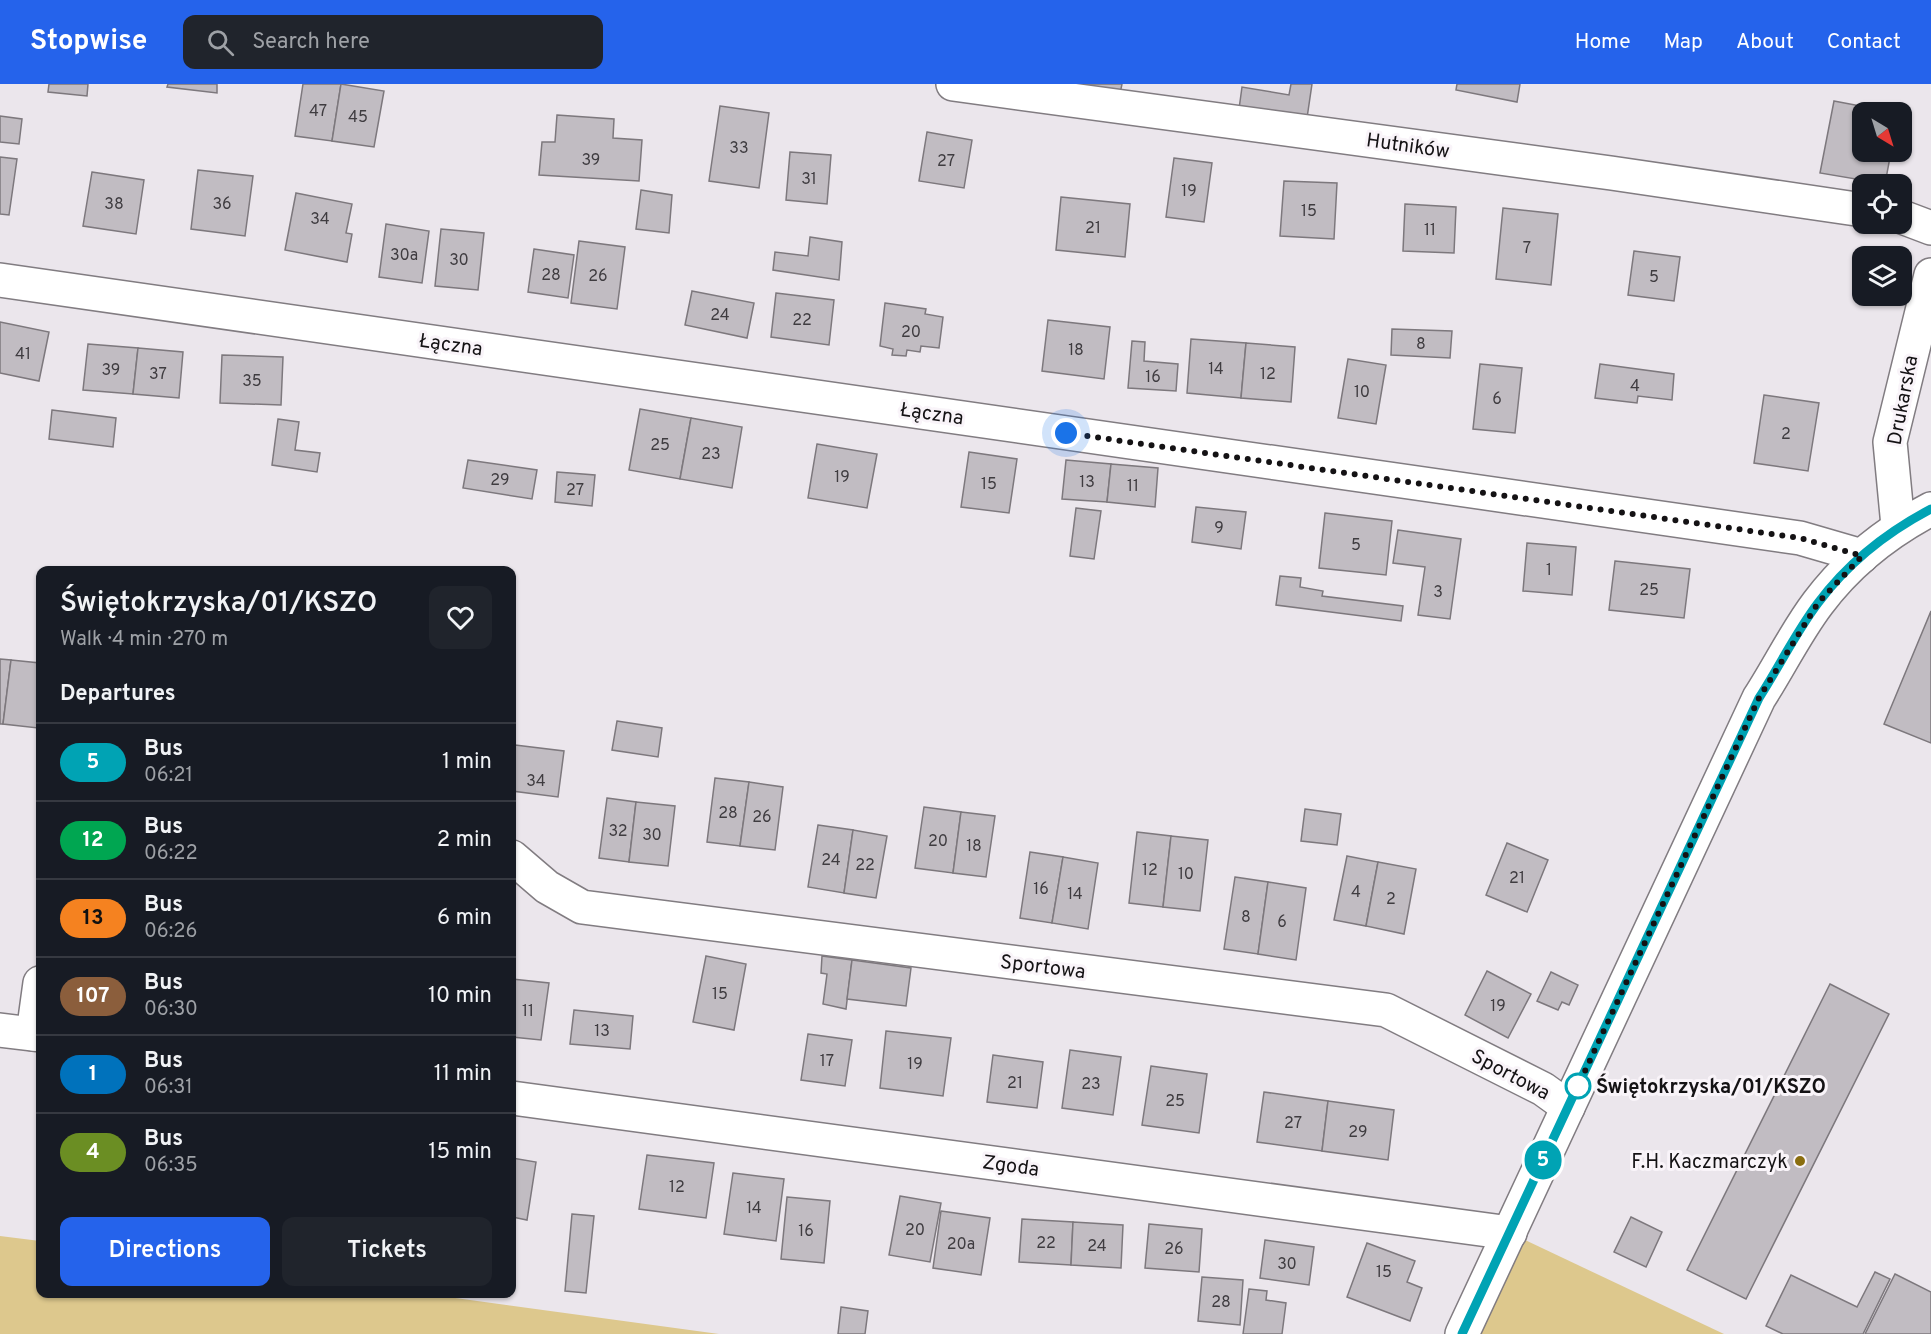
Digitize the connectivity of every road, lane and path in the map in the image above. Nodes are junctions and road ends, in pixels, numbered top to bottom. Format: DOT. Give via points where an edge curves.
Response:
graph roads {
  1 [pos="953,84"];
  2 [pos="1852,208"];
  3 [pos="1912,221"];
  4 [pos="1931,228"];
  5 [pos="1931,275"];
  6 [pos="0,280"];
  7 [pos="1931,509"];
  8 [pos="1898,526"];
  9 [pos="1862,556"];
  10 [pos="516,860"];
  11 [pos="0,1030"];
  12 [pos="36,1035"];
  13 [pos="516,1099"];
  14 [pos="1568,1107"];
  15 [pos="1510,1233"];
  16 [pos="1462,1334"];
  1 -- 2 [label="street, Hutników"];
  3 -- 4 [label="street"];
  5 -- 8 [label="street, Drukarska" via="1890,441"];
  6 -- 9 [label="street, Łączna" via="1800,538"];
  7 -- 8 [label="street"];
  8 -- 9 [label="street"];
  9 -- 14 [label="street" via="1818,603 1759,698"];
  10 -- 14 [label="street, Sportowa" via="547,886 582,906 1386,1010 1543,1089"];
  11 -- 12 [label="street"];
  13 -- 15 [label="street, Zgoda"];
  14 -- 15 [label="street"];
  15 -- 16 [label="street"];
}
